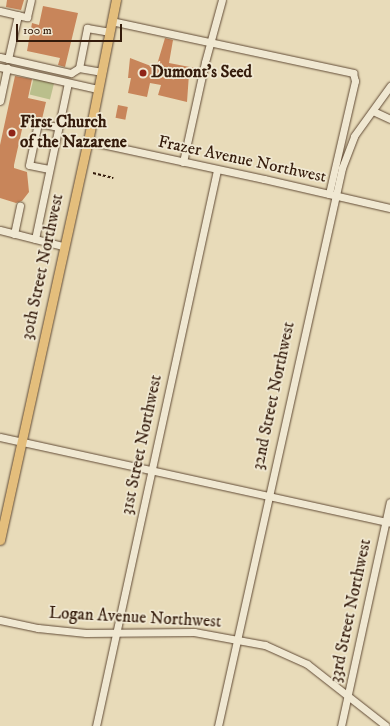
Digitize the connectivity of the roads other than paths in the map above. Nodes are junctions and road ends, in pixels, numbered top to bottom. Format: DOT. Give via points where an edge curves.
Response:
graph roads {
  1 [pos="31,0"];
  2 [pos="116,0"];
  3 [pos="222,0"];
  4 [pos="0,11"];
  5 [pos="18,15"];
  6 [pos="111,22"];
  7 [pos="109,32"];
  8 [pos="210,42"];
  9 [pos="0,57"];
  10 [pos="8,59"];
  11 [pos="3,68"];
  12 [pos="79,68"];
  13 [pos="101,72"];
  14 [pos="68,83"];
  15 [pos="390,86"];
  16 [pos="98,90"];
  17 [pos="0,101"];
  18 [pos="373,111"];
  19 [pos="390,119"];
  20 [pos="58,127"];
  21 [pos="88,141"];
  22 [pos="183,162"];
  23 [pos="49,169"];
  24 [pos="217,170"];
  25 [pos="332,195"];
  26 [pos="20,206"];
  27 [pos="390,208"];
  28 [pos="0,230"];
  29 [pos="14,234"];
  30 [pos="35,239"];
  31 [pos="63,246"];
  32 [pos="0,438"];
  33 [pos="21,442"];
  34 [pos="152,471"];
  35 [pos="268,496"];
  36 [pos="390,502"];
  37 [pos="388,522"];
  38 [pos="0,540"];
  39 [pos="0,620"];
  40 [pos="116,633"];
  41 [pos="237,639"];
  42 [pos="348,696"];
  43 [pos="96,726"];
  44 [pos="218,726"];
  45 [pos="341,726"];
  46 [pos="386,726"];
  1 -- 5 [label="street" via="27,17"];
  2 -- 6 [label="main road, 30th Street Northwest"];
  3 -- 8 [label="street"];
  4 -- 5 [label="street"];
  5 -- 10 [label="street"];
  6 -- 7 [label="main road, 30th Street Northwest"];
  6 -- 8 [label="street"];
  7 -- 12 [label="street" via="88,28"];
  7 -- 13 [label="main road, 30th Street Northwest"];
  8 -- 22 [label="street"];
  8 -- 25 [label="street" via="353,74 354,81"];
  9 -- 10 [label="street"];
  10 -- 12 [label="street" via="71,73"];
  11 -- 14 [label="street"];
  11 -- 17 [label="street"];
  12 -- 13 [label="street"];
  13 -- 16 [label="main road, 30th Street Northwest"];
  14 -- 16 [label="street"];
  14 -- 20 [label="street"];
  15 -- 18 [label="street, 32nd Street Northwest"];
  16 -- 21 [label="main road, 30th Street Northwest"];
  18 -- 19 [label="street"];
  18 -- 25 [label="street, 32nd Street Northwest" via="348,147"];
  20 -- 23 [label="street"];
  20 -- 23 [label="street" via="38,123 29,165"];
  21 -- 22 [label="street, Frazer Avenue Northwest"];
  21 -- 31 [label="main road, 30th Street Northwest"];
  22 -- 24 [label="street, Frazer Avenue Northwest"];
  23 -- 30 [label="street"];
  24 -- 25 [label="street, Frazer Avenue Northwest"];
  24 -- 34 [label="street, 31st Street Northwest"];
  25 -- 27 [label="street, Frazer Avenue Northwest"];
  25 -- 35 [label="street, 32nd Street Northwest"];
  26 -- 29 [label="street"];
  28 -- 29 [label="street"];
  29 -- 30 [label="street"];
  30 -- 31 [label="street"];
  31 -- 33 [label="main road, 30th Street Northwest"];
  32 -- 33 [label="street"];
  33 -- 34 [label="street"];
  33 -- 38 [label="main road, 30th Street Northwest"];
  34 -- 35 [label="street"];
  34 -- 40 [label="street, 31st Street Northwest"];
  35 -- 37 [label="street"];
  35 -- 41 [label="street, 32nd Street Northwest"];
  36 -- 37 [label="street, 33rd Street Northwest"];
  37 -- 42 [label="street, 33rd Street Northwest"];
  39 -- 40 [label="street, Logan Avenue Northwest" via="64,632"];
  40 -- 41 [label="street, Logan Avenue Northwest" via="194,632"];
  40 -- 43 [label="street, 31st Street Northwest"];
  41 -- 42 [label="street, Logan Avenue Northwest" via="290,654 318,671"];
  41 -- 44 [label="street, 32nd Street Northwest"];
  42 -- 45 [label="street, 33rd Street Northwest"];
  42 -- 46 [label="street, Logan Avenue Northwest"];
}
